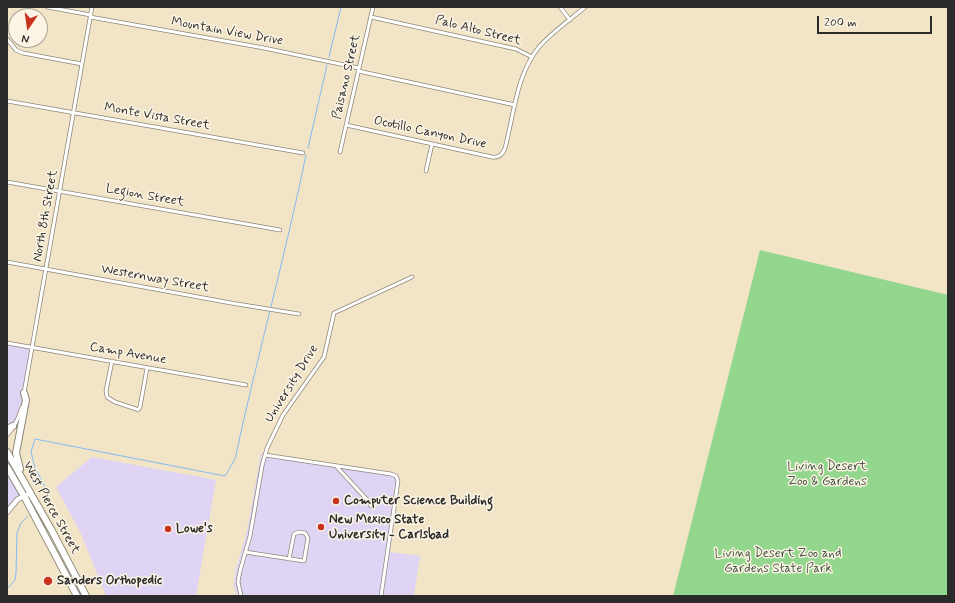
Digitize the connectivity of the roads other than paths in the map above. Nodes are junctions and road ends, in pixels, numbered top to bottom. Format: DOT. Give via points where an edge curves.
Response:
graph roads {
  1 [pos="47,7"];
  2 [pos="92,7"];
  3 [pos="373,7"];
  4 [pos="560,7"];
  5 [pos="585,7"];
  6 [pos="90,16"];
  7 [pos="371,17"];
  8 [pos="570,20"];
  9 [pos="7,39"];
  10 [pos="532,57"];
  11 [pos="82,64"];
  12 [pos="359,69"];
  13 [pos="7,101"];
  14 [pos="516,106"];
  15 [pos="74,113"];
  16 [pos="346,125"];
  17 [pos="432,144"];
  18 [pos="340,152"];
  19 [pos="304,153"];
  20 [pos="426,171"];
  21 [pos="7,182"];
  22 [pos="60,191"];
  23 [pos="280,230"];
  24 [pos="7,262"];
  25 [pos="47,270"];
  26 [pos="412,277"];
  27 [pos="299,314"];
  28 [pos="7,342"];
  29 [pos="33,347"];
  30 [pos="112,361"];
  31 [pos="147,368"];
  32 [pos="246,385"];
  33 [pos="24,393"];
  34 [pos="13,426"];
  35 [pos="7,430"];
  36 [pos="7,435"];
  37 [pos="7,452"];
  38 [pos="265,455"];
  39 [pos="336,466"];
  40 [pos="7,467"];
  41 [pos="22,477"];
  42 [pos="31,492"];
  43 [pos="24,496"];
  44 [pos="371,506"];
  45 [pos="7,512"];
  46 [pos="245,552"];
  47 [pos="289,559"];
  48 [pos="77,596"];
  49 [pos="86,596"];
  50 [pos="241,596"];
  51 [pos="381,596"];
  1 -- 6 [label="street, Mountain View Drive"];
  2 -- 6 [label="street, North 8th Street"];
  3 -- 7 [label="street, Paisano Street"];
  4 -- 8 [label="street"];
  5 -- 8 [label="street, Ocotillo Canyon Drive"];
  6 -- 11 [label="street, North 8th Street"];
  6 -- 12 [label="street, Mountain View Drive"];
  7 -- 10 [label="street, Palo Alto Street" via="516,49"];
  7 -- 12 [label="street, Paisano Street"];
  8 -- 10 [label="street, Ocotillo Canyon Drive" via="543,43"];
  9 -- 11 [label="street" via="20,52"];
  10 -- 14 [label="street, Ocotillo Canyon Drive" via="522,81"];
  11 -- 15 [label="street, North 8th Street"];
  12 -- 14 [label="street, Mountain View Drive"];
  12 -- 16 [label="street, Paisano Street"];
  13 -- 15 [label="street, Monte Vista Street"];
  14 -- 17 [label="street, Ocotillo Canyon Drive" via="505,148 498,157"];
  15 -- 19 [label="street, Monte Vista Street"];
  15 -- 22 [label="street, North 8th Street"];
  16 -- 17 [label="street, Ocotillo Canyon Drive"];
  16 -- 18 [label="street, Paisano Street"];
  17 -- 20 [label="street"];
  21 -- 22 [label="street, Legion Street"];
  22 -- 23 [label="street, Legion Street"];
  22 -- 25 [label="street, North 8th Street"];
  24 -- 25 [label="street, Westernway Street"];
  25 -- 27 [label="street, Westernway Street"];
  25 -- 29 [label="street, North 8th Street"];
  26 -- 38 [label="street, University Drive" via="334,313 324,357 281,418"];
  28 -- 29 [label="street, Camp Avenue"];
  29 -- 30 [label="street, Camp Avenue"];
  29 -- 33 [label="street, North 8th Street"];
  30 -- 31 [label="street, Camp Avenue"];
  30 -- 31 [label="street" via="107,397 138,410"];
  31 -- 32 [label="street, Camp Avenue"];
  33 -- 34 [label="street, North 8th Street" via="21,411"];
  33 -- 41 [label="highway" via="26,400 16,453"];
  34 -- 35 [label="highway"];
  34 -- 36 [label="street, North 8th Street"];
  37 -- 41 [label="highway, West Pierce Street"];
  38 -- 39 [label="street"];
  38 -- 46 [label="street, University Drive"];
  39 -- 44 [label="street"];
  39 -- 51 [label="street" via="391,474 397,478"];
  40 -- 43 [label="highway, West Pierce Street"];
  41 -- 42 [label="highway, West Pierce Street"];
  42 -- 43 [label="street"];
  42 -- 49 [label="highway, West Pierce Street"];
  43 -- 45 [label="street"];
  43 -- 48 [label="highway, West Pierce Street"];
  46 -- 47 [label="street"];
  46 -- 50 [label="street, University Drive" via="239,577"];
  47 -- 47 [label="street" via="294,534 302,532 307,535 304,561"];
}
